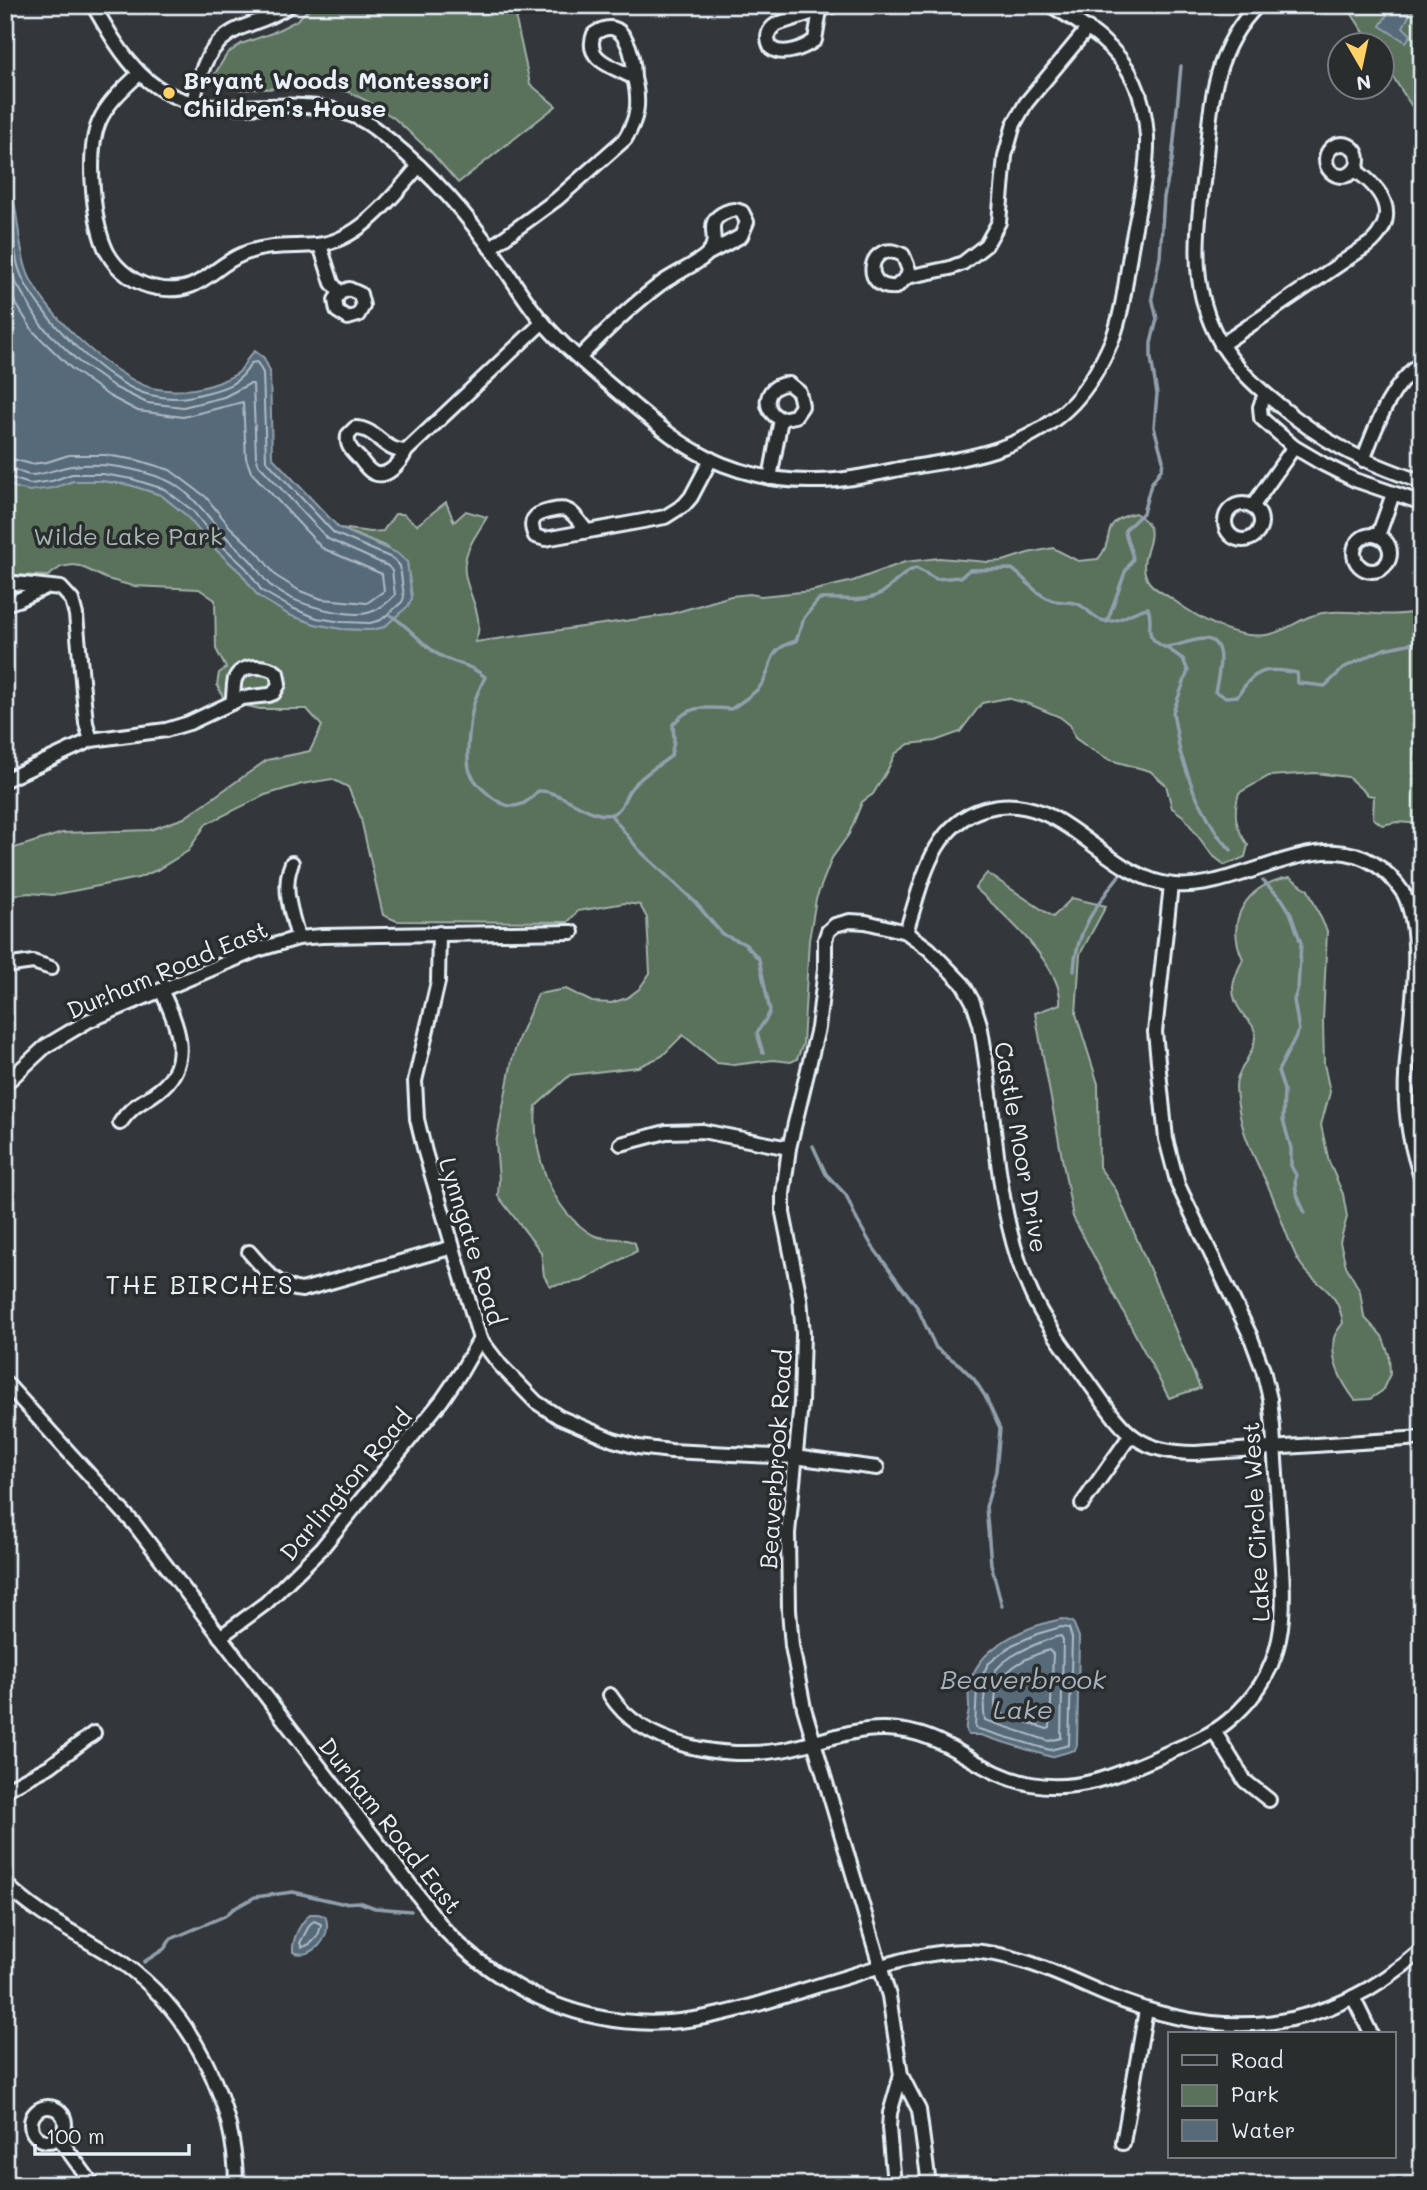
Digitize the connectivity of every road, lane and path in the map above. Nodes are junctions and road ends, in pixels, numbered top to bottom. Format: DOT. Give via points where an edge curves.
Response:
graph roads {
  1 [pos="93,5"];
  2 [pos="290,5"];
  3 [pos="835,5"];
  4 [pos="1049,5"];
  5 [pos="1258,5"];
  6 [pos="820,10"];
  7 [pos="1088,27"];
  8 [pos="139,74"];
  9 [pos="634,78"];
  10 [pos="194,103"];
  11 [pos="419,166"];
  12 [pos="1356,170"];
  13 [pos="320,245"];
  14 [pos="490,248"];
  15 [pos="709,253"];
  16 [pos="907,277"];
  17 [pos="340,293"];
  18 [pos="543,322"];
  19 [pos="1222,345"];
  20 [pos="579,358"];
  21 [pos="1422,362"];
  22 [pos="1265,394"];
  23 [pos="781,419"];
  24 [pos="1294,447"];
  25 [pos="406,451"];
  26 [pos="711,459"];
  27 [pos="1363,460"];
  28 [pos="770,478"];
  29 [pos="1422,482"];
  30 [pos="1392,494"];
  31 [pos="1422,503"];
  32 [pos="1252,506"];
  33 [pos="587,531"];
  34 [pos="1378,536"];
  35 [pos="5,582"];
  36 [pos="44,587"];
  37 [pos="5,604"];
  38 [pos="232,703"];
  39 [pos="91,740"];
  40 [pos="5,780"];
  41 [pos="292,863"];
  42 [pos="1171,885"];
  43 [pos="835,925"];
  44 [pos="572,932"];
  45 [pos="906,932"];
  46 [pos="439,933"];
  47 [pos="298,938"];
  48 [pos="5,966"];
  49 [pos="51,968"];
  50 [pos="161,990"];
  51 [pos="5,1084"];
  52 [pos="120,1123"];
  53 [pos="621,1144"];
  54 [pos="789,1147"];
  55 [pos="1422,1180"];
  56 [pos="453,1247"];
  57 [pos="249,1252"];
  58 [pos="480,1339"];
  59 [pos="5,1382"];
  60 [pos="1130,1436"];
  61 [pos="1422,1438"];
  62 [pos="1274,1448"];
  63 [pos="794,1457"];
  64 [pos="877,1468"];
  65 [pos="1082,1504"];
  66 [pos="220,1637"];
  67 [pos="610,1695"];
  68 [pos="1214,1731"];
  69 [pos="94,1733"];
  70 [pos="814,1742"];
  71 [pos="5,1790"];
  72 [pos="1269,1800"];
  73 [pos="6,1885"];
  74 [pos="1422,1950"];
  75 [pos="881,1966"];
  76 [pos="1353,1997"];
  77 [pos="1146,2010"];
  78 [pos="1370,2032"];
  79 [pos="901,2075"];
  80 [pos="58,2137"];
  81 [pos="1123,2143"];
  82 [pos="93,2185"];
  83 [pos="236,2185"];
  84 [pos="894,2185"];
  85 [pos="929,2185"];
  1 -- 8 [label="street" via="125,60"];
  2 -- 10 [label="street" via="237,29 215,45 204,63"];
  3 -- 6 [label="street"];
  4 -- 7 [label="street"];
  5 -- 19 [label="street" via="1227,46 1210,113 1198,256 1202,297"];
  7 -- 16 [label="street" via="1014,124 1005,156 999,222 986,245 963,263"];
  7 -- 28 [label="street" via="1118,56 1136,84 1146,119 1147,151 1118,322 1086,387 1040,430 984,455 825,481"];
  8 -- 10 [label="street"];
  8 -- 13 [label="street" via="103,115 92,147 91,174 102,235 108,253 127,275 172,290 204,280 245,253"];
  9 -- 14 [label="street" via="638,107 625,139 557,199"];
  10 -- 11 [label="street" via="309,106 348,114 369,123"];
  11 -- 13 [label="street" via="365,223"];
  11 -- 14 [label="street"];
  12 -- 19 [label="street" via="1383,198 1386,218 1380,235"];
  13 -- 17 [label="street" via="332,283"];
  14 -- 18 [label="street"];
  15 -- 20 [label="street" via="636,303"];
  18 -- 20 [label="street"];
  18 -- 25 [label="street"];
  19 -- 22 [label="street" via="1234,365"];
  20 -- 26 [label="street" via="670,436"];
  21 -- 27 [label="street" via="1390,397"];
  22 -- 24 [label="street" via="1261,418"];
  22 -- 27 [label="street" via="1314,433"];
  23 -- 28 [label="street"];
  24 -- 30 [label="street"];
  24 -- 32 [label="street"];
  25 -- 25 [label="street" via="385,446 369,429 355,428 348,435 351,450 375,474 388,472"];
  26 -- 28 [label="street"];
  26 -- 33 [label="street" via="691,497 664,517"];
  27 -- 29 [label="street"];
  30 -- 31 [label="street"];
  30 -- 34 [label="street"];
  35 -- 36 [label="street"];
  36 -- 37 [label="street"];
  36 -- 39 [label="street" via="61,588 75,606"];
  38 -- 39 [label="street" via="166,730"];
  39 -- 40 [label="street"];
  41 -- 47 [label="street" via="287,892"];
  42 -- 45 [label="street" via="1118,864 1052,815 1021,805 988,808 972,813 945,833"];
  42 -- 55 [label="street" via="1215,880 1320,852 1356,857 1384,871 1395,883 1416,919 1420,945 1405,1079 1408,1126"];
  42 -- 62 [label="street, Lake Circle West" via="1155,1032 1166,1139 1178,1185 1263,1370"];
  43 -- 45 [label="street, Castle Moor Drive" via="866,922"];
  43 -- 54 [label="street, Beaverbrook Road" via="825,940 818,1028"];
  44 -- 46 [label="street, Durham Road East"];
  45 -- 60 [label="street, Castle Moor Drive" via="948,967 973,1002 985,1052 1007,1214 1023,1274 1047,1323"];
  46 -- 47 [label="street, Durham Road East"];
  46 -- 56 [label="street, Lynngate Road" via="438,982 417,1065 415,1100"];
  47 -- 50 [label="street, Durham Road East"];
  48 -- 49 [label="street" via="33,962"];
  50 -- 51 [label="street, Durham Road East" via="66,1033"];
  50 -- 52 [label="street" via="179,1031 176,1067 161,1089 130,1109"];
  53 -- 54 [label="street" via="693,1130"];
  54 -- 63 [label="street, Beaverbrook Road" via="783,1213 803,1334"];
  56 -- 57 [label="street" via="302,1290 273,1278"];
  56 -- 58 [label="street, Lynngate Road"];
  58 -- 63 [label="street, Lynngate Road" via="536,1402 595,1434 671,1451"];
  58 -- 66 [label="street, Darlington Road" via="442,1401 321,1549 266,1603"];
  59 -- 66 [label="street, Durham Road East" via="135,1525"];
  60 -- 62 [label="street, Castle Moor Drive" via="1181,1453"];
  60 -- 65 [label="street"];
  61 -- 62 [label="street, Castle Moor Drive"];
  62 -- 68 [label="street, Lake Circle West" via="1284,1596 1281,1636 1255,1692"];
  63 -- 64 [label="street, Lynngate Road"];
  63 -- 70 [label="street, Beaverbrook Road" via="788,1533 789,1610 797,1676"];
  66 -- 75 [label="street, Durham Road East" via="443,1928 466,1953 529,1995 602,2018 680,2021 739,2009"];
  67 -- 70 [label="street, Lake Circle West" via="623,1713 641,1726 691,1746 758,1752"];
  68 -- 70 [label="street, Lake Circle West" via="1107,1779 1066,1787 1007,1778 939,1740 903,1730 868,1730"];
  68 -- 72 [label="street" via="1245,1781"];
  69 -- 71 [label="street" via="50,1766"];
  70 -- 75 [label="street, Beaverbrook Road"];
  73 -- 83 [label="street" via="41,1914 122,1963 181,2022 214,2079 229,2127"];
  74 -- 76 [label="street, Durham Road East"];
  75 -- 77 [label="street, Durham Road East" via="927,1954 989,1953 1037,1966"];
  75 -- 79 [label="street, Beaverbrook Road"];
  76 -- 77 [label="street, Durham Road East" via="1303,2016 1259,2025 1192,2022"];
  76 -- 78 [label="street"];
  77 -- 81 [label="street"];
  79 -- 84 [label="street, Beaverbrook Road" via="889,2128"];
  79 -- 85 [label="street, Beaverbrook Road" via="919,2110"];
  80 -- 82 [label="street"];
}
